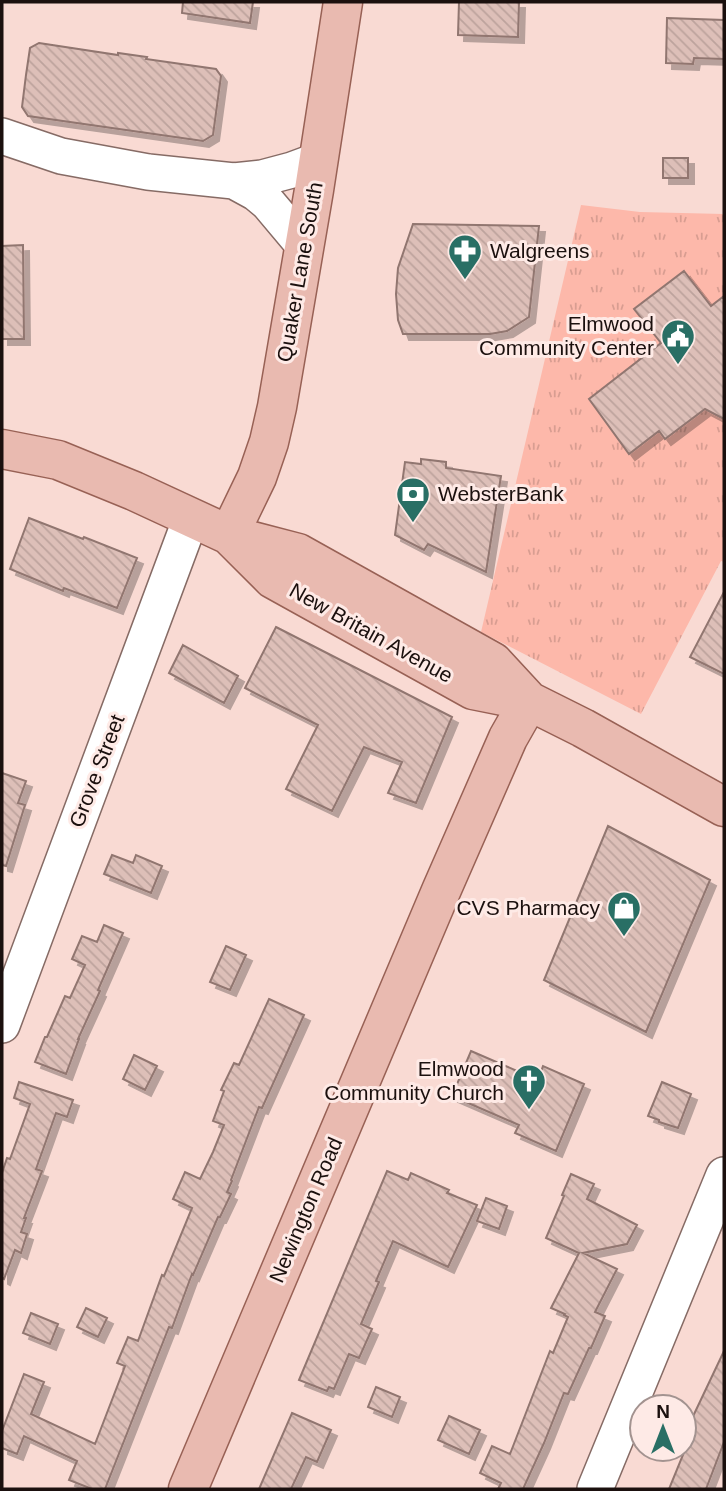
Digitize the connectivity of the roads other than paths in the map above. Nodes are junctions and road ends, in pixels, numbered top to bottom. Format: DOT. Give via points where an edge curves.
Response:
graph roads {
  1 [pos="343,2"];
  2 [pos="2,136"];
  3 [pos="319,160"];
  4 [pos="234,181"];
  5 [pos="305,247"];
  6 [pos="2,449"];
  7 [pos="191,518"];
  8 [pos="229,535"];
  9 [pos="529,701"];
  10 [pos="724,807"];
  11 [pos="2,1025"];
  12 [pos="724,1175"];
  13 [pos="188,1489"];
  14 [pos="594,1489"];
  1 -- 3 [label="main road, Quaker Lane South"];
  2 -- 4 [label="street" via="61,156"];
  3 -- 4 [label="street" via="262,178"];
  3 -- 5 [label="main road, Quaker Lane South"];
  4 -- 5 [label="street" via="268,203"];
  5 -- 8 [label="main road, Quaker Lane South" via="269,442"];
  6 -- 7 [label="main road, New Britain Avenue" via="58,460"];
  7 -- 8 [label="main road, New Britain Avenue"];
  7 -- 11 [label="street, Grove Street"];
  8 -- 9 [label="main road, New Britain Avenue" via="298,554 430,626 493,662"];
  9 -- 10 [label="main road, New Britain Avenue"];
  9 -- 13 [label="main road, Newington Road" via="508,738 441,891"];
  12 -- 14 [label="street"];
}
